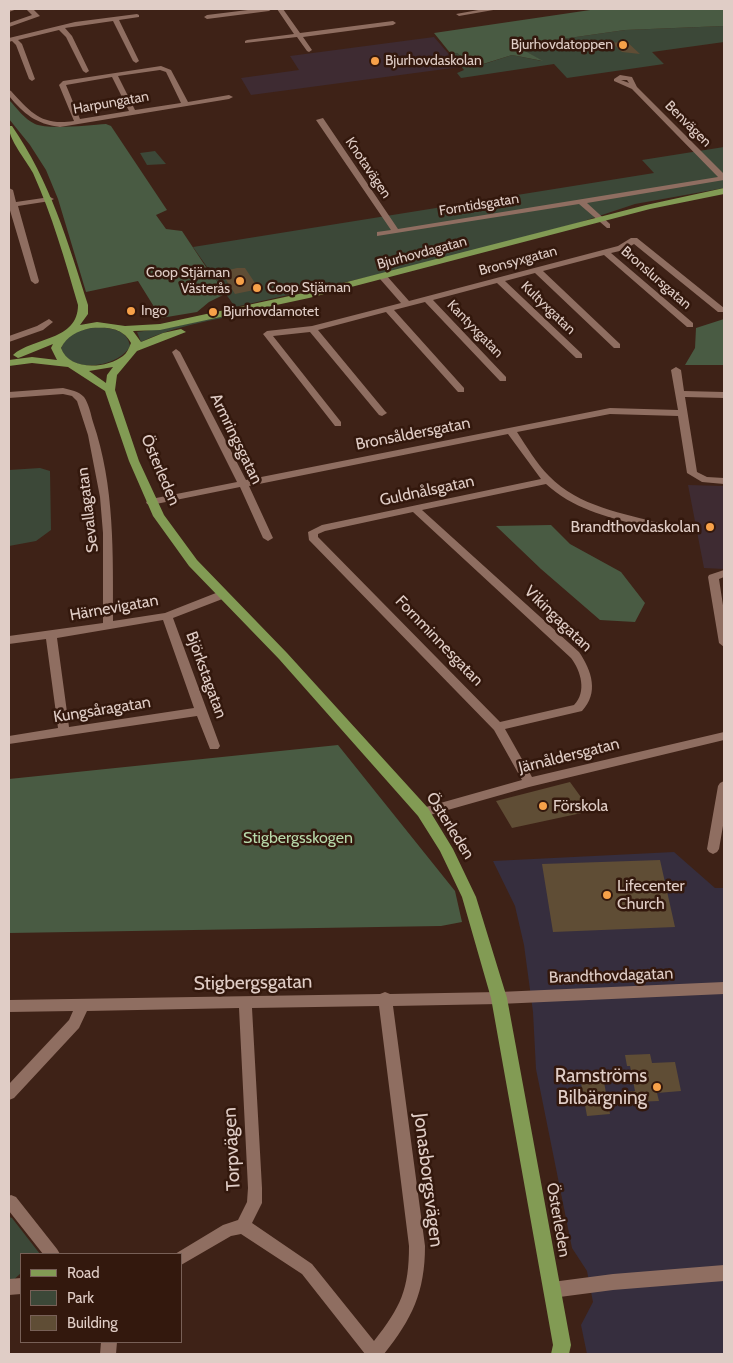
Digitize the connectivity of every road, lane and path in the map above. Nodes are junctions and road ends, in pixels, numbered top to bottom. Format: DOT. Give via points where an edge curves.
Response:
graph roads {
  1 [pos="14,9"];
  2 [pos="29,9"];
  3 [pos="269,9"];
  4 [pos="280,9"];
  5 [pos="496,9"];
  6 [pos="9,10"];
  7 [pos="459,14"];
  8 [pos="137,16"];
  9 [pos="207,17"];
  10 [pos="115,19"];
  11 [pos="393,22"];
  12 [pos="9,25"];
  13 [pos="60,28"];
  14 [pos="299,35"];
  15 [pos="11,39"];
  16 [pos="247,42"];
  17 [pos="309,50"];
  18 [pos="136,61"];
  19 [pos="86,71"];
  20 [pos="114,75"];
  21 [pos="32,79"];
  22 [pos="634,88"];
  23 [pos="9,92"];
  24 [pos="229,97"];
  25 [pos="185,103"];
  26 [pos="132,112"];
  27 [pos="320,120"];
  28 [pos="78,122"];
  29 [pos="9,128"];
  30 [pos="724,178"];
  31 [pos="9,190"];
  32 [pos="724,191"];
  33 [pos="724,198"];
  34 [pos="50,199"];
  35 [pos="582,202"];
  36 [pos="11,205"];
  37 [pos="604,222"];
  38 [pos="396,231"];
  39 [pos="380,234"];
  40 [pos="604,252"];
  41 [pos="537,270"];
  42 [pos="499,280"];
  43 [pos="35,281"];
  44 [pos="386,281"];
  45 [pos="311,298"];
  46 [pos="427,299"];
  47 [pos="407,304"];
  48 [pos="83,305"];
  49 [pos="388,309"];
  50 [pos="721,310"];
  51 [pos="49,322"];
  52 [pos="690,325"];
  53 [pos="120,328"];
  54 [pos="312,329"];
  55 [pos="65,335"];
  56 [pos="9,338"];
  57 [pos="617,346"];
  58 [pos="133,350"];
  59 [pos="176,352"];
  60 [pos="578,356"];
  61 [pos="9,357"];
  62 [pos="125,359"];
  63 [pos="9,363"];
  64 [pos="73,366"];
  65 [pos="676,370"];
  66 [pos="503,378"];
  67 [pos="110,390"];
  68 [pos="461,390"];
  69 [pos="681,394"];
  70 [pos="9,395"];
  71 [pos="724,395"];
  72 [pos="382,412"];
  73 [pos="683,413"];
  74 [pos="338,424"];
  75 [pos="511,431"];
  76 [pos="548,481"];
  77 [pos="724,481"];
  78 [pos="241,483"];
  79 [pos="151,502"];
  80 [pos="416,510"];
  81 [pos="659,526"];
  82 [pos="313,533"];
  83 [pos="268,538"];
  84 [pos="719,575"];
  85 [pos="221,595"];
  86 [pos="167,616"];
  87 [pos="108,626"];
  88 [pos="51,635"];
  89 [pos="9,640"];
  90 [pos="724,643"];
  91 [pos="201,710"];
  92 [pos="498,726"];
  93 [pos="64,733"];
  94 [pos="724,736"];
  95 [pos="9,740"];
  96 [pos="214,746"];
  97 [pos="528,782"];
  98 [pos="724,786"];
  99 [pos="423,812"];
  100 [pos="713,849"];
  101 [pos="724,988"];
  102 [pos="385,998"];
  103 [pos="499,998"];
  104 [pos="245,1002"];
  105 [pos="83,1004"];
  106 [pos="9,1006"];
  107 [pos="9,1094"];
  108 [pos="11,1202"];
  109 [pos="243,1226"];
  110 [pos="51,1253"];
  111 [pos="182,1257"];
  112 [pos="724,1273"];
  113 [pos="552,1290"];
  114 [pos="563,1351"];
  115 [pos="374,1354"];
  1 -- 6 [label="street"];
  2 -- 12 [label="street" via="37,16"];
  3 -- 9 [label="street"];
  4 -- 14 [label="street"];
  5 -- 7 [label="street"];
  8 -- 10 [label="street"];
  10 -- 13 [label="street"];
  10 -- 18 [label="street"];
  11 -- 14 [label="street"];
  13 -- 15 [label="street"];
  13 -- 19 [label="street" via="69,36"];
  14 -- 16 [label="street"];
  14 -- 17 [label="street"];
  15 -- 21 [label="street" via="18,44"];
  20 -- 25 [label="street" via="166,69"];
  20 -- 26 [label="street"];
  20 -- 28 [label="street" via="62,85"];
  22 -- 30 [label="street, Benvägen"];
  23 -- 28 [label="street, Harpungatan" via="31,117 40,122"];
  24 -- 25 [label="street, Harpungatan"];
  25 -- 26 [label="street, Harpungatan"];
  26 -- 28 [label="street, Harpungatan"];
  27 -- 38 [label="street, Knotavägen"];
  29 -- 34 [label="main road" via="34,166"];
  30 -- 35 [label="street, Forntidsgatan"];
  31 -- 36 [label="street"];
  32 -- 37 [label="main road, Bjurhovdagatan" via="680,199"];
  33 -- 37 [label="main road, Bjurhovdagatan"];
  34 -- 36 [label="street"];
  34 -- 48 [label="main road"];
  35 -- 37 [label="street"];
  35 -- 38 [label="street, Forntidsgatan"];
  36 -- 43 [label="street"];
  37 -- 44 [label="main road, Bjurhovdagatan"];
  38 -- 39 [label="street, Forntidsgatan"];
  40 -- 41 [label="street, Bronsyxgatan"];
  40 -- 50 [label="street, Bronsyxgatan" via="621,248 634,240"];
  40 -- 52 [label="street, Bronslursgatan"];
  41 -- 42 [label="street, Bronsyxgatan"];
  41 -- 57 [label="street"];
  42 -- 46 [label="street, Bronsyxgatan"];
  42 -- 60 [label="street, Kultyxgatan"];
  44 -- 45 [label="main road, Bjurhovdagatan"];
  44 -- 47 [label="street"];
  45 -- 53 [label="main road, Bjurhovdagatan" via="155,328"];
  45 -- 58 [label="main road, Bjurhovdagatan" via="166,335"];
  46 -- 47 [label="street, Bronsyxgatan"];
  46 -- 66 [label="street, Kantyxgatan"];
  47 -- 49 [label="street, Bronsyxgatan"];
  48 -- 53 [label="main road" via="93,316"];
  48 -- 55 [label="main road" via="83,314"];
  49 -- 54 [label="street, Bronsyxgatan"];
  49 -- 68 [label="street"];
  51 -- 56 [label="street" via="26,334"];
  53 -- 55 [label="main road" via="86,326"];
  53 -- 58 [label="main road" via="134,337"];
  54 -- 72 [label="street"];
  54 -- 74 [label="street, Bronsyxgatan" via="267,334"];
  55 -- 61 [label="main road" via="34,350"];
  55 -- 64 [label="main road" via="56,348 57,354"];
  58 -- 62 [label="main road"];
  59 -- 78 [label="street, Armringsgatan"];
  62 -- 64 [label="main road" via="108,366"];
  62 -- 67 [label="main road" via="112,375"];
  63 -- 64 [label="main road" via="32,360"];
  64 -- 67 [label="main road"];
  65 -- 69 [label="street"];
  67 -- 79 [label="main road, Österleden"];
  69 -- 71 [label="street"];
  69 -- 73 [label="street"];
  70 -- 87 [label="street, Sevallagatan" via="63,391 81,400 93,435 104,497 108,536"];
  73 -- 75 [label="street, Bronsåldersgatan" via="610,411"];
  73 -- 77 [label="street" via="692,473 705,480"];
  75 -- 76 [label="street"];
  75 -- 78 [label="street, Bronsåldersgatan"];
  76 -- 80 [label="street, Guldnålsgatan"];
  76 -- 81 [label="street" via="594,509"];
  78 -- 79 [label="street, Bronsåldersgatan"];
  78 -- 83 [label="street, Armringsgatan"];
  79 -- 85 [label="main road, Österleden" via="193,563"];
  80 -- 82 [label="street, Guldnålsgatan" via="322,528"];
  80 -- 92 [label="street, Vikingagatan" via="575,654 584,668 584,704"];
  82 -- 92 [label="street, Fornminnesgatan" via="313,538"];
  84 -- 90 [label="street" via="713,584"];
  85 -- 86 [label="street, Härnevigatan"];
  85 -- 99 [label="main road, Österleden" via="290,664"];
  86 -- 87 [label="street, Härnevigatan"];
  86 -- 91 [label="street, Björkstagatan"];
  87 -- 88 [label="street, Härnevigatan"];
  88 -- 89 [label="street, Härnevigatan"];
  88 -- 93 [label="street"];
  91 -- 93 [label="street, Kungsåragatan"];
  91 -- 96 [label="street, Björkstagatan"];
  92 -- 97 [label="street, Fornminnesgatan"];
  93 -- 95 [label="street, Kungsåragatan"];
  94 -- 97 [label="street, Järnåldersgatan"];
  97 -- 99 [label="street, Järnåldersgatan"];
  98 -- 100 [label="street"];
  99 -- 103 [label="main road, Österleden" via="446,849 469,897"];
  101 -- 103 [label="street, Brandthovdagatan"];
  102 -- 103 [label="street, Stigbergsgatan"];
  102 -- 104 [label="street, Stigbergsgatan"];
  102 -- 115 [label="street, Jonasborgsvägen" via="418,1246 418,1268 410,1304"];
  103 -- 113 [label="main road, Österleden"];
  104 -- 105 [label="street, Stigbergsgatan"];
  104 -- 109 [label="street, Torpvägen" via="255,1188 254,1203"];
  105 -- 106 [label="street, Stigbergsgatan"];
  105 -- 107 [label="street" via="74,1024"];
  108 -- 110 [label="street"];
  109 -- 111 [label="street" via="228,1230"];
  109 -- 115 [label="street" via="307,1269"];
  112 -- 113 [label="street"];
  113 -- 114 [label="main road, Österleden"];
}
